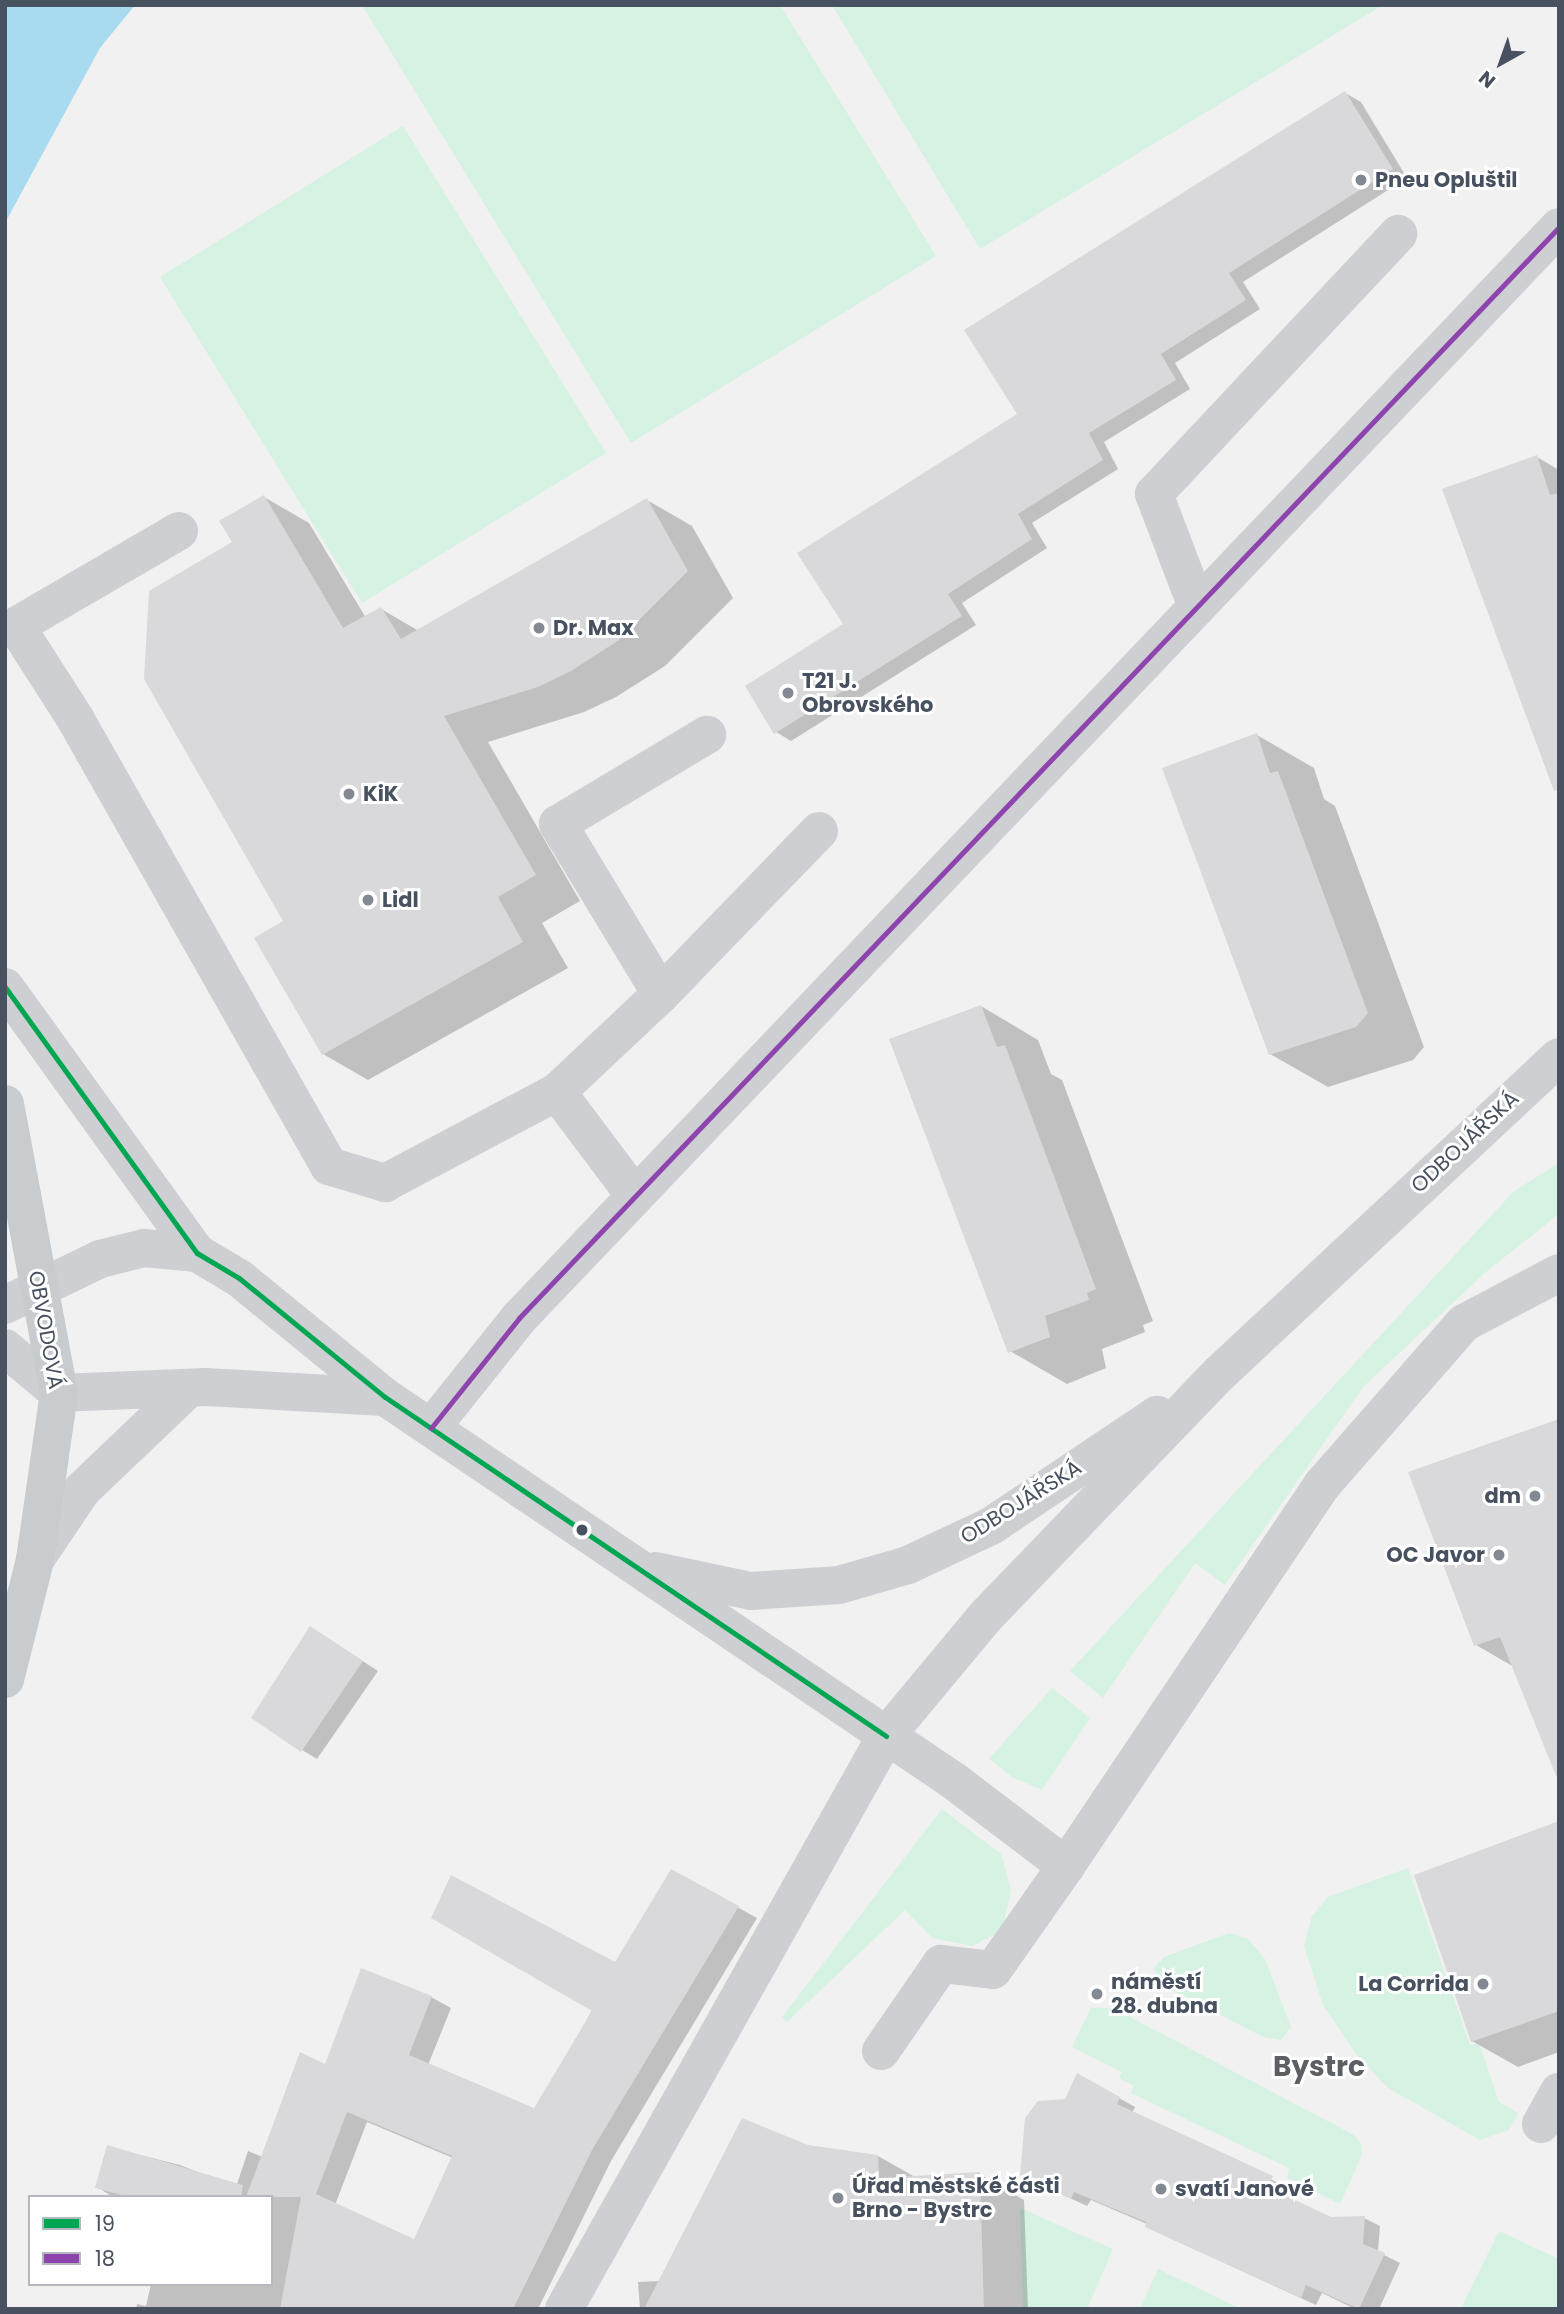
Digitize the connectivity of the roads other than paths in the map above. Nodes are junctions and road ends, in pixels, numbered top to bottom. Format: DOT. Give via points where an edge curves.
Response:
graph roads {
  1 [pos="1559,227"];
  2 [pos="1398,234"];
  3 [pos="179,531"];
  4 [pos="1197,607"];
  5 [pos="707,735"];
  6 [pos="819,831"];
  7 [pos="5,987"];
  8 [pos="661,993"];
  9 [pos="1559,1058"];
  10 [pos="557,1092"];
  11 [pos="5,1104"];
  12 [pos="635,1196"];
  13 [pos="197,1253"];
  14 [pos="1559,1273"];
  15 [pos="39,1286"];
  16 [pos="5,1305"];
  17 [pos="5,1348"];
  18 [pos="1220,1373"];
  19 [pos="188,1390"];
  20 [pos="59,1393"];
  21 [pos="385,1397"];
  22 [pos="431,1428"];
  23 [pos="35,1560"];
  24 [pos="638,1567"];
  25 [pos="5,1679"];
  26 [pos="886,1736"];
  27 [pos="1066,1866"];
  28 [pos="881,2051"];
  29 [pos="564,2309"];
  1 -- 4 [label="street"];
  2 -- 4 [label="street" via="1154,494"];
  3 -- 10 [label="street" via="16,626 76,720 329,1166 385,1183"];
  4 -- 12 [label="street"];
  5 -- 8 [label="street" via="558,824"];
  6 -- 8 [label="street"];
  7 -- 13 [label="street"];
  8 -- 10 [label="street"];
  9 -- 18 [label="street, ODBOJÁŘSKÁ"];
  10 -- 12 [label="street"];
  11 -- 15 [label="main road, OBVODOVÁ"];
  12 -- 22 [label="street" via="519,1318"];
  13 -- 15 [label="street" via="144,1248 100,1259"];
  13 -- 21 [label="street" via="239,1278"];
  14 -- 27 [label="street" via="1464,1323 1322,1485"];
  15 -- 16 [label="street"];
  15 -- 20 [label="main road, OBVODOVÁ"];
  17 -- 20 [label="street"];
  18 -- 24 [label="street, ODBOJÁŘSKÁ" via="991,1526 908,1565 839,1585 751,1591"];
  18 -- 26 [label="street, ODBOJÁŘSKÁ" via="986,1616"];
  19 -- 20 [label="street"];
  19 -- 21 [label="street"];
  19 -- 23 [label="street" via="82,1490"];
  20 -- 23 [label="main road, OBVODOVÁ"];
  21 -- 22 [label="street"];
  22 -- 24 [label="street"];
  23 -- 25 [label="main road, OBVODOVÁ"];
  24 -- 26 [label="street"];
  26 -- 27 [label="street"];
  26 -- 29 [label="street"];
  27 -- 28 [label="street" via="993,1970 941,1964"];
}
